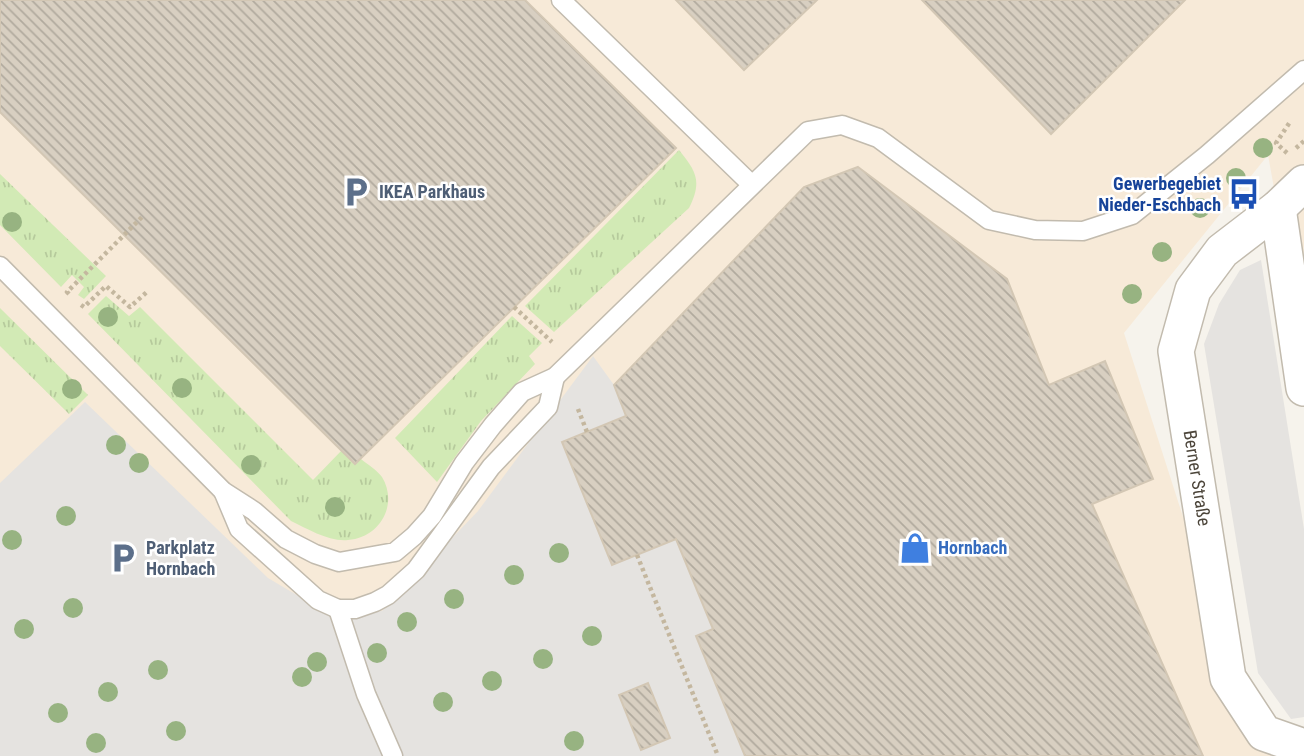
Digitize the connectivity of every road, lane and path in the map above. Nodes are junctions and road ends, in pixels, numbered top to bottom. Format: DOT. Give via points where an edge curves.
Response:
graph roads {
  1 [pos="561,0"];
  2 [pos="1304,70"];
  3 [pos="1297,111"];
  4 [pos="1304,141"];
  5 [pos="1304,183"];
  6 [pos="751,184"];
  7 [pos="1278,208"];
  8 [pos="142,217"];
  9 [pos="0,267"];
  10 [pos="148,291"];
  11 [pos="514,307"];
  12 [pos="552,343"];
  13 [pos="555,377"];
  14 [pos="1304,388"];
  15 [pos="578,409"];
  16 [pos="587,432"];
  17 [pos="223,491"];
  18 [pos="636,555"];
  19 [pos="338,609"];
  20 [pos="1304,747"];
  21 [pos="393,756"];
  22 [pos="718,756"];
  1 -- 6 [label="lane"];
  2 -- 6 [label="lane" via="1132,215 1083,231 1035,230 989,220 878,138 842,125 808,131"];
  3 -- 4 [label="path" via="1276,143 1289,154"];
  5 -- 7 [label="street, Berner Straße"];
  6 -- 13 [label="lane"];
  7 -- 14 [label="street"];
  7 -- 20 [label="street, Berner Straße" via="1222,251 1194,290 1176,351 1228,678 1264,733"];
  8 -- 10 [label="path" via="67,292 83,307 106,286 130,307"];
  9 -- 17 [label="lane"];
  11 -- 12 [label="path"];
  13 -- 17 [label="lane" via="522,392 464,463 432,516 395,552 340,562 315,554 286,540"];
  13 -- 19 [label="lane" via="548,407 491,467 416,570 375,602"];
  15 -- 16 [label="path"];
  17 -- 19 [label="lane" via="239,529 318,600"];
  18 -- 22 [label="path"];
  19 -- 21 [label="lane" via="366,694"];
}
